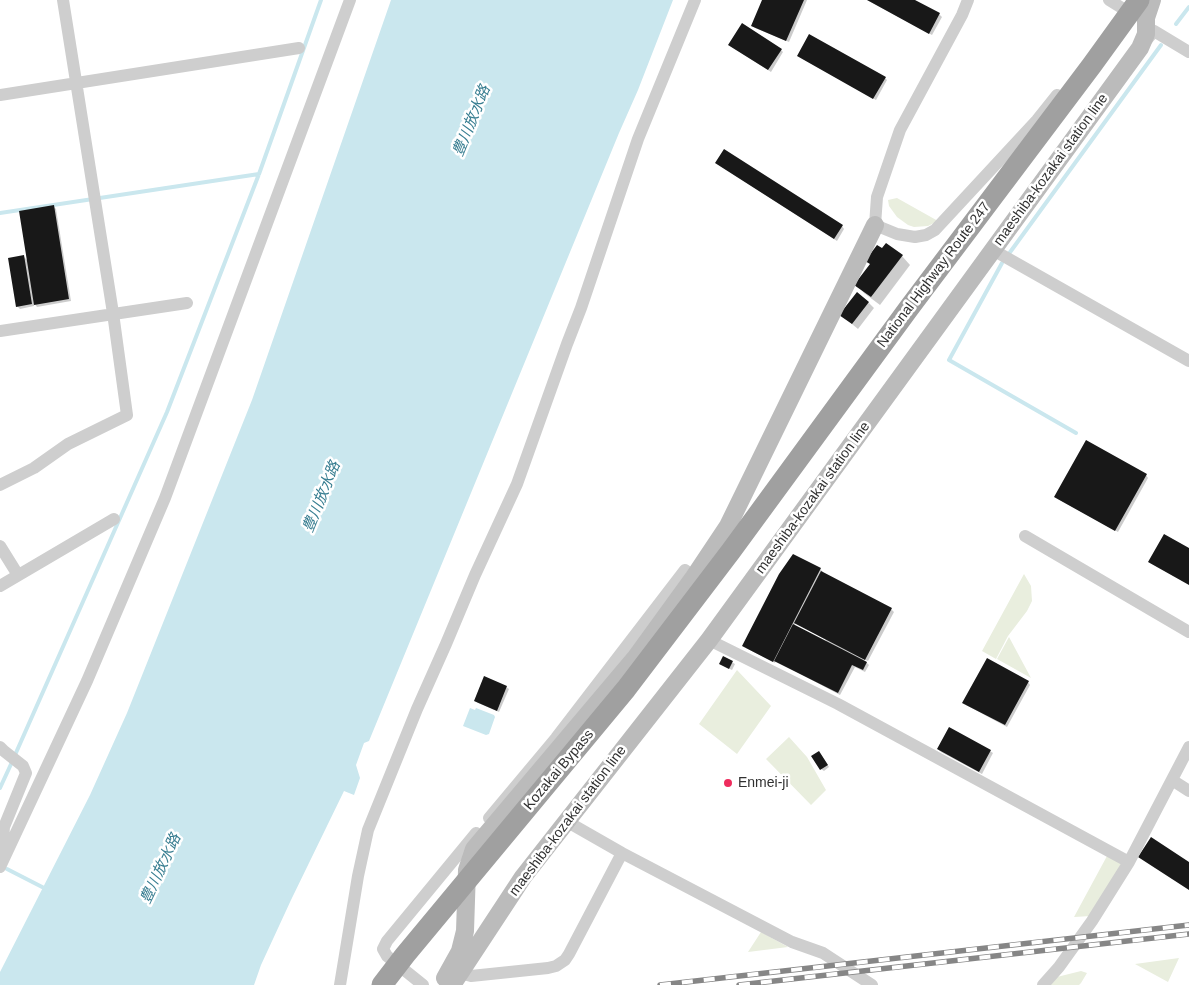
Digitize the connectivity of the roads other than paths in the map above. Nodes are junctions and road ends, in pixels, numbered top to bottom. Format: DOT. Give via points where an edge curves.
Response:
graph roads {
  1 [pos="64,0"];
  2 [pos="350,0"];
  3 [pos="695,0"];
  4 [pos="968,0"];
  5 [pos="1109,0"];
  6 [pos="1152,0"];
  7 [pos="1134,6"];
  8 [pos="299,48"];
  9 [pos="1140,48"];
  10 [pos="1189,52"];
  11 [pos="1092,65"];
  12 [pos="76,83"];
  13 [pos="0,95"];
  14 [pos="875,225"];
  15 [pos="993,250"];
  16 [pos="187,303"];
  17 [pos="113,313"];
  18 [pos="0,331"];
  19 [pos="1189,361"];
  20 [pos="0,485"];
  21 [pos="114,519"];
  22 [pos="1025,536"];
  23 [pos="0,546"];
  24 [pos="731,551"];
  25 [pos="18,575"];
  26 [pos="694,577"];
  27 [pos="0,586"];
  28 [pos="1189,632"];
  29 [pos="709,640"];
  30 [pos="0,747"];
  31 [pos="1189,747"];
  32 [pos="1172,780"];
  33 [pos="1189,791"];
  34 [pos="566,821"];
  35 [pos="622,854"];
  36 [pos="1129,862"];
  37 [pos="1,865"];
  38 [pos="456,979"];
  39 [pos="340,985"];
  40 [pos="382,985"];
  41 [pos="423,985"];
  42 [pos="441,985"];
  43 [pos="872,985"];
  44 [pos="1043,985"];
  1 -- 12 [label="street"];
  2 -- 37 [label="street" via="165,498 87,681"];
  3 -- 39 [label="street" via="641,131 581,308 516,484 416,709 368,830"];
  4 -- 14 [label="street" via="900,130 877,197"];
  5 -- 7 [label="street"];
  6 -- 9 [label="main road, maeshiba-kozakai station line"];
  7 -- 11 [label="highway, National Highway Route 247"];
  8 -- 12 [label="street"];
  9 -- 10 [label="street" via="1154,31"];
  9 -- 15 [label="main road, maeshiba-kozakai station line"];
  11 -- 14 [label="street" via="1077,69 1037,120 935,230 915,237 896,234"];
  11 -- 24 [label="highway, National Highway Route 247"];
  12 -- 13 [label="street"];
  12 -- 17 [label="street"];
  14 -- 26 [label="main road" via="728,526"];
  15 -- 19 [label="street"];
  15 -- 29 [label="main road, maeshiba-kozakai station line"];
  16 -- 17 [label="street"];
  17 -- 18 [label="street"];
  17 -- 20 [label="street" via="127,415 68,444 34,468"];
  21 -- 25 [label="street"];
  22 -- 28 [label="street"];
  23 -- 25 [label="street"];
  24 -- 40 [label="highway, Kozakai Bypass" via="626,689"];
  25 -- 27 [label="street"];
  26 -- 41 [label="street" via="685,570 556,738 387,941 383,949 387,956"];
  26 -- 42 [label="main road" via="636,657 474,849 467,870 465,931 460,951"];
  29 -- 34 [label="main road, maeshiba-kozakai station line"];
  29 -- 36 [label="street" via="838,704"];
  30 -- 37 [label="street" via="23,766 26,773 4,826"];
  31 -- 32 [label="street"];
  32 -- 33 [label="street"];
  32 -- 36 [label="street"];
  34 -- 35 [label="street"];
  34 -- 38 [label="main road, maeshiba-kozakai station line" via="523,877"];
  35 -- 38 [label="street" via="565,960 548,968"];
  35 -- 43 [label="street" via="792,942 823,953"];
  36 -- 44 [label="street" via="1092,921"];
}
